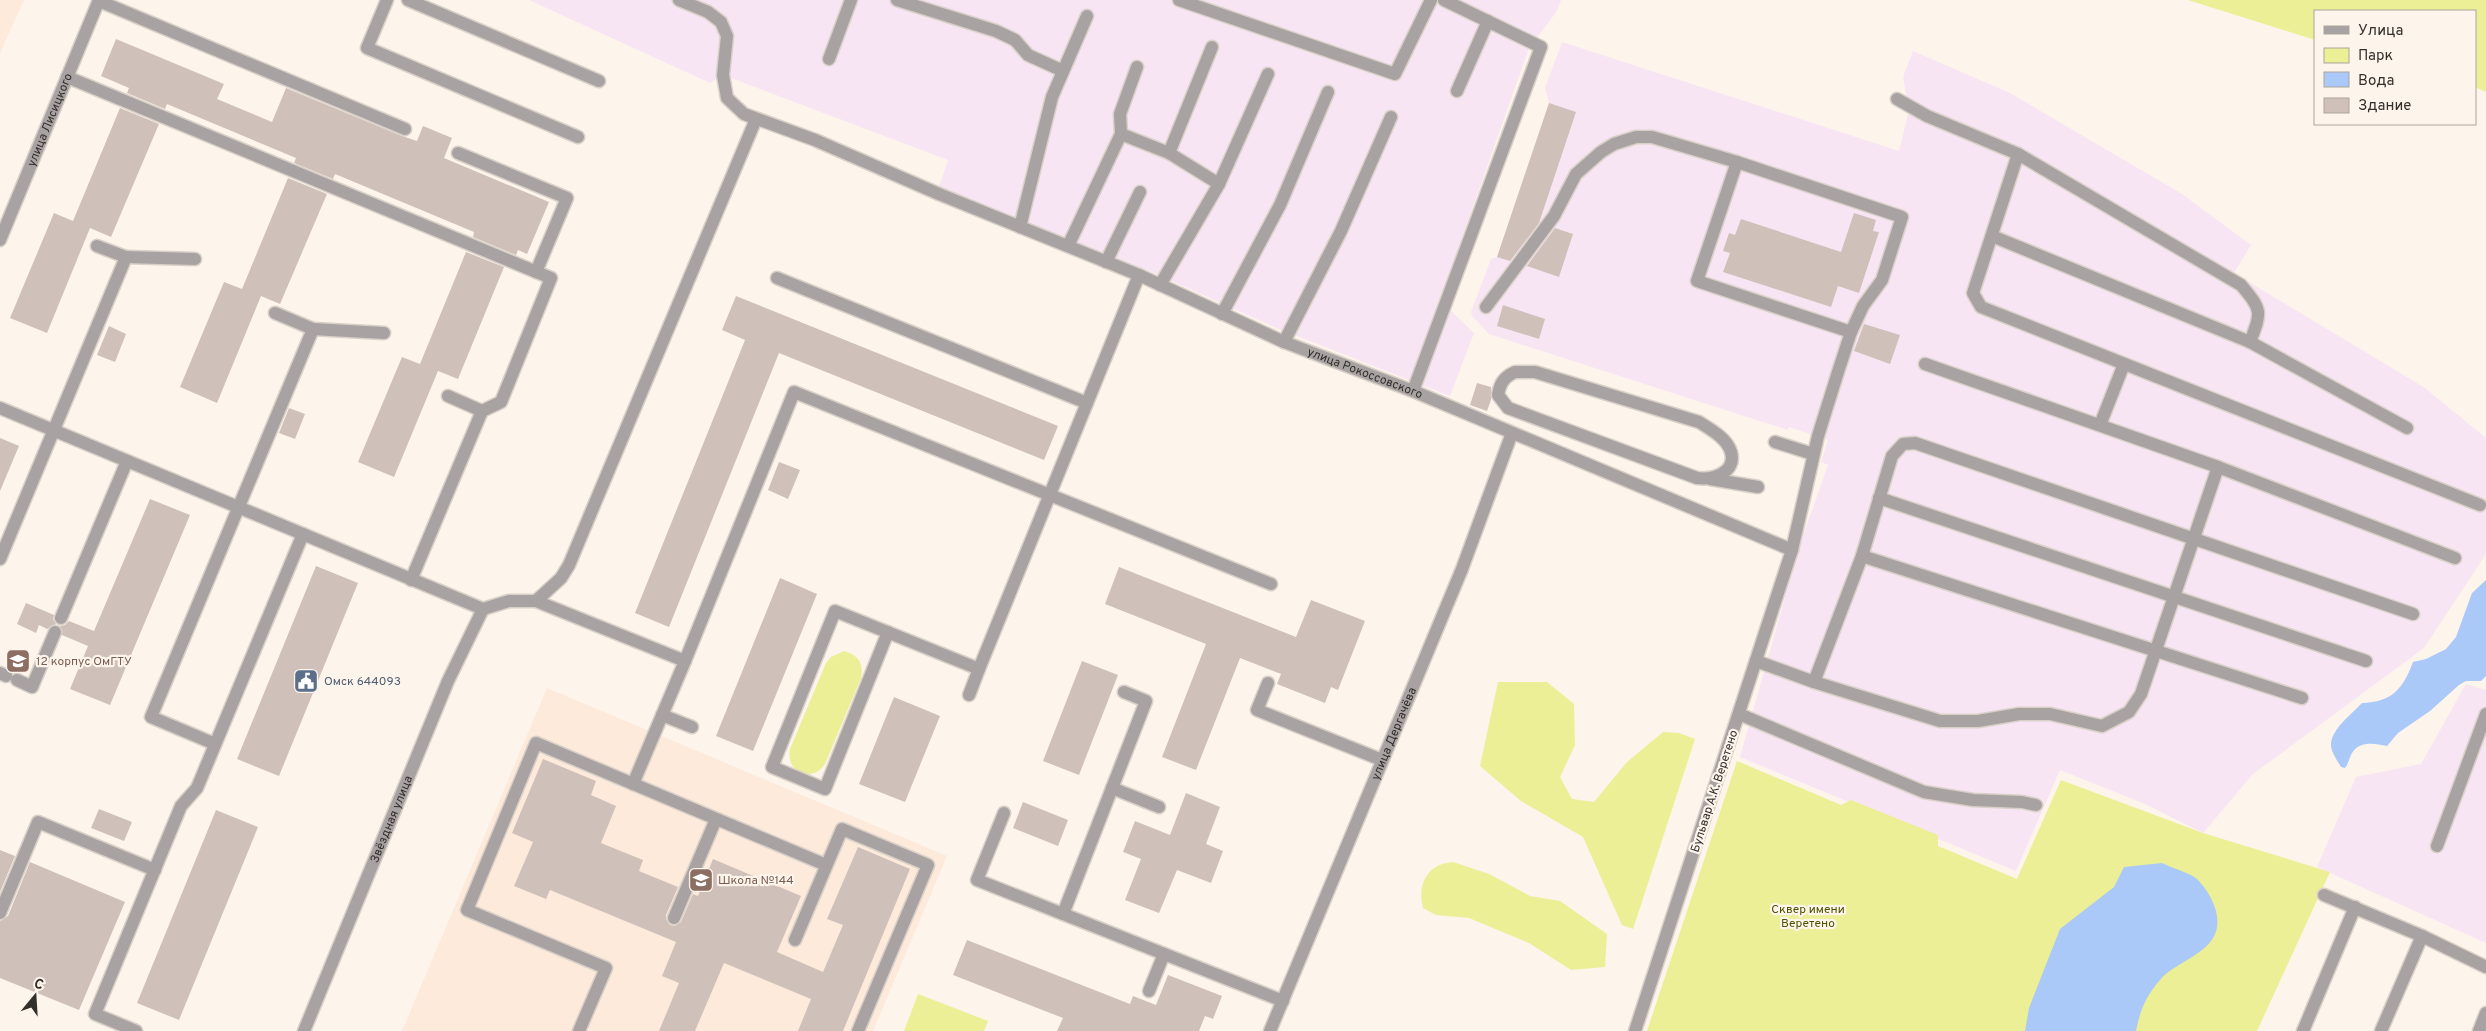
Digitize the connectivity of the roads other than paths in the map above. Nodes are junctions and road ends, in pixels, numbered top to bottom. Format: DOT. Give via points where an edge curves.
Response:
graph roads {
  1 [pos="99,0"];
  2 [pos="387,0"];
  3 [pos="408,0"];
  4 [pos="680,0"];
  5 [pos="851,0"];
  6 [pos="897,0"];
  7 [pos="1179,0"];
  8 [pos="1431,0"];
  9 [pos="1444,0"];
  10 [pos="1088,16"];
  11 [pos="1488,21"];
  12 [pos="1212,48"];
  13 [pos="829,59"];
  14 [pos="1137,67"];
  15 [pos="1063,72"];
  16 [pos="1268,74"];
  17 [pos="68,77"];
  18 [pos="599,81"];
  19 [pos="1457,91"];
  20 [pos="1328,92"];
  21 [pos="1896,99"];
  22 [pos="1391,116"];
  23 [pos="756,119"];
  24 [pos="406,129"];
  25 [pos="1121,134"];
  26 [pos="578,137"];
  27 [pos="458,153"];
  28 [pos="1169,153"];
  29 [pos="2018,154"];
  30 [pos="1736,162"];
  31 [pos="1219,184"];
  32 [pos="1140,192"];
  33 [pos="1020,227"];
  34 [pos="1992,236"];
  35 [pos="0,240"];
  36 [pos="98,246"];
  37 [pos="1068,246"];
  38 [pos="126,257"];
  39 [pos="195,259"];
  40 [pos="1106,262"];
  41 [pos="536,272"];
  42 [pos="1139,275"];
  43 [pos="777,278"];
  44 [pos="1160,285"];
  45 [pos="1486,307"];
  46 [pos="275,313"];
  47 [pos="1222,314"];
  48 [pos="313,329"];
  49 [pos="1851,332"];
  50 [pos="384,333"];
  51 [pos="1284,342"];
  52 [pos="2250,342"];
  53 [pos="1925,364"];
  54 [pos="2124,364"];
  55 [pos="1413,391"];
  56 [pos="448,396"];
  57 [pos="1087,403"];
  58 [pos="0,408"];
  59 [pos="1508,408"];
  60 [pos="482,411"];
  61 [pos="2100,426"];
  62 [pos="2407,428"];
  63 [pos="54,430"];
  64 [pos="1506,431"];
  65 [pos="1775,442"];
  66 [pos="1813,454"];
  67 [pos="127,461"];
  68 [pos="2218,467"];
  69 [pos="1710,479"];
  70 [pos="1758,487"];
  71 [pos="1049,495"];
  72 [pos="1880,498"];
  73 [pos="2480,504"];
  74 [pos="238,507"];
  75 [pos="303,534"];
  76 [pos="2194,538"];
  77 [pos="1792,550"];
  78 [pos="1862,556"];
  79 [pos="2455,558"];
  80 [pos="0,559"];
  81 [pos="412,580"];
  82 [pos="1271,584"];
  83 [pos="2174,596"];
  84 [pos="536,601"];
  85 [pos="483,609"];
  86 [pos="2414,614"];
  87 [pos="61,618"];
  88 [pos="55,632"];
  89 [pos="888,632"];
  90 [pos="2155,651"];
  91 [pos="1756,661"];
  92 [pos="2366,661"];
  93 [pos="685,662"];
  94 [pos="979,670"];
  95 [pos="7,676"];
  96 [pos="1814,682"];
  97 [pos="1268,683"];
  98 [pos="1124,692"];
  99 [pos="969,696"];
  100 [pos="2302,698"];
  101 [pos="1739,714"];
  102 [pos="2486,714"];
  103 [pos="662,715"];
  104 [pos="692,727"];
  105 [pos="215,744"];
  106 [pos="1382,760"];
  107 [pos="633,784"];
  108 [pos="1112,788"];
  109 [pos="2036,805"];
  110 [pos="1159,807"];
  111 [pos="1004,813"];
  112 [pos="716,819"];
  113 [pos="2437,846"];
  114 [pos="826,865"];
  115 [pos="155,870"];
  116 [pos="2324,895"];
  117 [pos="2355,907"];
  118 [pos="0,913"];
  119 [pos="1062,914"];
  120 [pos="674,918"];
  121 [pos="2422,936"];
  122 [pos="795,940"];
  123 [pos="1164,954"];
  124 [pos="2486,967"];
  125 [pos="1149,991"];
  126 [pos="1283,1001"];
  127 [pos="2486,1013"];
  128 [pos="136,1031"];
  129 [pos="304,1031"];
  130 [pos="579,1031"];
  131 [pos="858,1031"];
  132 [pos="1270,1031"];
  133 [pos="1635,1031"];
  134 [pos="2303,1031"];
  135 [pos="2381,1031"];
  136 [pos="2478,1031"];
  1 -- 17 [label="street, улица Лисицкого"];
  1 -- 24 [label="street"];
  2 -- 26 [label="street" via="366,48"];
  3 -- 18 [label="street"];
  4 -- 23 [label="street, улица Рокоссовского" via="708,12 721,22 727,36 723,75 728,98 744,114"];
  5 -- 13 [label="street"];
  6 -- 15 [label="street" via="996,31 1015,40 1028,55"];
  7 -- 8 [label="street" via="1395,74"];
  9 -- 11 [label="street"];
  10 -- 15 [label="street"];
  11 -- 19 [label="street"];
  11 -- 55 [label="street" via="1541,47"];
  12 -- 28 [label="street"];
  14 -- 25 [label="street" via="1120,114"];
  15 -- 33 [label="street" via="1052,97"];
  16 -- 31 [label="street"];
  17 -- 35 [label="street, улица Лисицкого"];
  17 -- 41 [label="street"];
  20 -- 47 [label="street" via="1280,204"];
  21 -- 29 [label="street" via="1927,116"];
  22 -- 51 [label="street" via="1341,231"];
  23 -- 33 [label="street, улица Рокоссовского" via="814,140"];
  23 -- 84 [label="street" via="569,565 561,578"];
  25 -- 28 [label="street"];
  25 -- 37 [label="street"];
  27 -- 41 [label="street" via="567,198"];
  28 -- 31 [label="street"];
  29 -- 34 [label="street"];
  29 -- 52 [label="street" via="2241,285 2257,304 2260,318"];
  30 -- 45 [label="street" via="1652,137 1636,137 1614,144 1576,174 1554,216"];
  30 -- 49 [label="street" via="1697,281"];
  30 -- 49 [label="street, Бульвар А.К. Веретено" via="1902,217 1882,280 1863,306"];
  31 -- 44 [label="street"];
  32 -- 40 [label="street"];
  33 -- 37 [label="street, улица Рокоссовского"];
  34 -- 52 [label="street"];
  34 -- 54 [label="street" via="1973,293 1981,307"];
  36 -- 38 [label="street"];
  37 -- 40 [label="street, улица Рокоссовского"];
  38 -- 39 [label="street"];
  38 -- 63 [label="street"];
  40 -- 42 [label="street, улица Рокоссовского"];
  41 -- 60 [label="street" via="551,278 501,402"];
  42 -- 44 [label="street, улица Рокоссовского"];
  42 -- 57 [label="street"];
  43 -- 57 [label="street"];
  44 -- 47 [label="street, улица Рокоссовского"];
  46 -- 48 [label="street"];
  47 -- 51 [label="street, улица Рокоссовского"];
  48 -- 50 [label="street"];
  48 -- 74 [label="street"];
  49 -- 66 [label="street, Бульвар А.К. Веретено"];
  51 -- 55 [label="street, улица Рокоссовского"];
  52 -- 62 [label="street"];
  53 -- 61 [label="street"];
  54 -- 61 [label="street"];
  54 -- 73 [label="street"];
  55 -- 64 [label="street, улица Рокоссовского"];
  56 -- 60 [label="street"];
  57 -- 71 [label="street"];
  58 -- 63 [label="street"];
  59 -- 64 [label="street, улица Дергачёва"];
  59 -- 69 [label="street" via="1697,478"];
  59 -- 69 [label="street" via="1498,395 1506,376 1515,372 1535,372 1699,422 1716,433 1732,453 1730,465 1722,474"];
  60 -- 81 [label="street"];
  61 -- 68 [label="street"];
  63 -- 67 [label="street"];
  63 -- 80 [label="street"];
  64 -- 77 [label="street, улица Рокоссовского"];
  64 -- 106 [label="street, улица Дергачёва" via="1462,569"];
  65 -- 66 [label="street"];
  66 -- 77 [label="street, Бульвар А.К. Веретено"];
  67 -- 74 [label="street"];
  67 -- 87 [label="street"];
  68 -- 76 [label="street"];
  68 -- 79 [label="street"];
  69 -- 70 [label="street"];
  71 -- 82 [label="street"];
  71 -- 93 [label="street" via="794,392"];
  71 -- 94 [label="street"];
  72 -- 76 [label="street" via="1892,456 1903,444 1915,443"];
  72 -- 78 [label="street"];
  72 -- 83 [label="street"];
  74 -- 75 [label="street"];
  74 -- 105 [label="street" via="151,717"];
  75 -- 81 [label="street"];
  75 -- 105 [label="street"];
  76 -- 83 [label="street"];
  76 -- 86 [label="street"];
  77 -- 91 [label="street, Бульвар А.К. Веретено"];
  78 -- 90 [label="street"];
  78 -- 96 [label="street"];
  81 -- 85 [label="street"];
  83 -- 90 [label="street"];
  83 -- 92 [label="street"];
  84 -- 85 [label="street" via="509,601"];
  84 -- 93 [label="street"];
  85 -- 129 [label="street, Звёздная улица" via="448,681"];
  88 -- 95 [label="street" via="32,687"];
  89 -- 89 [label="street" via="835,611 772,768 825,789"];
  89 -- 94 [label="street"];
  90 -- 96 [label="street" via="2141,694 2129,712 2102,726 2050,714 2019,714 1978,722 1940,720"];
  90 -- 100 [label="street"];
  91 -- 96 [label="street"];
  91 -- 101 [label="street, Бульвар А.К. Веретено"];
  93 -- 103 [label="street"];
  94 -- 99 [label="street"];
  97 -- 106 [label="street" via="1257,710"];
  98 -- 108 [label="street" via="1146,702"];
  101 -- 109 [label="street" via="1924,792"];
  101 -- 133 [label="street, Бульвар А.К. Веретено"];
  102 -- 113 [label="street"];
  103 -- 104 [label="street"];
  103 -- 107 [label="street"];
  105 -- 115 [label="street" via="197,788 181,806"];
  106 -- 126 [label="street, улица Дергачёва"];
  107 -- 112 [label="street"];
  107 -- 130 [label="street" via="536,743 466,910 606,968"];
  108 -- 110 [label="street"];
  108 -- 119 [label="street"];
  111 -- 119 [label="street" via="978,880"];
  112 -- 114 [label="street"];
  112 -- 120 [label="street"];
  114 -- 122 [label="street"];
  114 -- 131 [label="street" via="842,829 928,865"];
  115 -- 118 [label="street" via="38,822"];
  115 -- 128 [label="street" via="96,1014"];
  116 -- 117 [label="street"];
  117 -- 121 [label="street"];
  117 -- 134 [label="street"];
  119 -- 123 [label="street"];
  121 -- 124 [label="street"];
  121 -- 135 [label="street"];
  123 -- 125 [label="street"];
  123 -- 126 [label="street"];
  126 -- 132 [label="street, улица Дергачёва"];
  127 -- 136 [label="street"];
}
